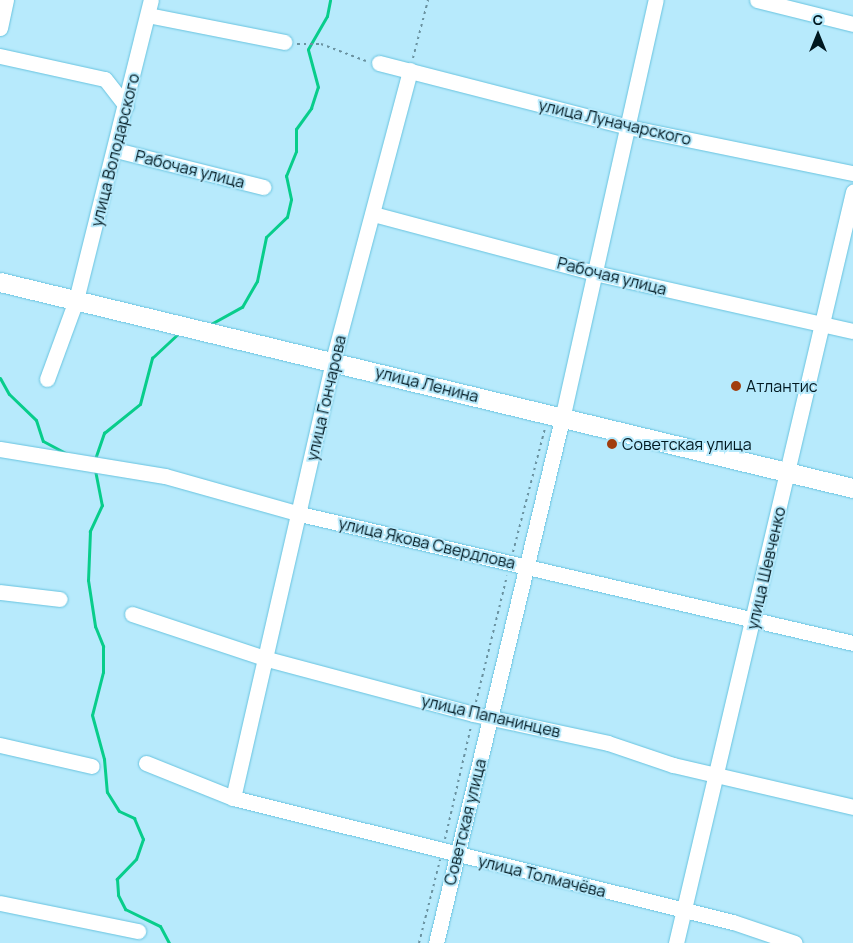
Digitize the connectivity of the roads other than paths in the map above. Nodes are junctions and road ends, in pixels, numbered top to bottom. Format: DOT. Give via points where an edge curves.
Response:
graph roads {
  1 [pos="6,0"];
  2 [pos="656,0"];
  3 [pos="758,0"];
  4 [pos="790,3"];
  5 [pos="150,8"];
  6 [pos="853,24"];
  7 [pos="0,28"];
  8 [pos="292,43"];
  9 [pos="0,56"];
  10 [pos="379,63"];
  11 [pos="410,70"];
  12 [pos="126,106"];
  13 [pos="628,127"];
  14 [pos="116,150"];
  15 [pos="853,173"];
  16 [pos="264,187"];
  17 [pos="853,192"];
  18 [pos="373,214"];
  19 [pos="595,273"];
  20 [pos="0,282"];
  21 [pos="76,300"];
  22 [pos="823,324"];
  23 [pos="853,331"];
  24 [pos="333,360"];
  25 [pos="47,379"];
  26 [pos="555,417"];
  27 [pos="0,449"];
  28 [pos="788,473"];
  29 [pos="853,488"];
  30 [pos="300,514"];
  31 [pos="526,566"];
  32 [pos="0,592"];
  33 [pos="60,599"];
  34 [pos="132,614"];
  35 [pos="754,619"];
  36 [pos="853,643"];
  37 [pos="266,658"];
  38 [pos="490,718"];
  39 [pos="0,744"];
  40 [pos="146,763"];
  41 [pos="92,766"];
  42 [pos="716,775"];
  43 [pos="233,798"];
  44 [pos="853,807"];
  45 [pos="457,856"];
  46 [pos="0,903"];
  47 [pos="682,912"];
  48 [pos="138,931"];
  49 [pos="436,943"];
  50 [pos="676,943"];
  51 [pos="795,943"];
  1 -- 7 [label="street"];
  2 -- 13 [label="street, Советская улица"];
  3 -- 4 [label="street"];
  4 -- 6 [label="street"];
  5 -- 8 [label="street"];
  5 -- 12 [label="street, улица Володарского"];
  9 -- 12 [label="street" via="105,80"];
  10 -- 11 [label="street, улица Луначарского"];
  11 -- 13 [label="street, улица Луначарского"];
  11 -- 18 [label="street, улица Гончарова"];
  12 -- 14 [label="street, улица Володарского"];
  13 -- 15 [label="street, улица Луначарского"];
  13 -- 19 [label="street, Советская улица"];
  14 -- 16 [label="street, Рабочая улица"];
  14 -- 21 [label="street, улица Володарского"];
  17 -- 22 [label="street, улица Шевченко"];
  18 -- 19 [label="street, Рабочая улица"];
  18 -- 24 [label="street, улица Гончарова"];
  19 -- 22 [label="street, Рабочая улица"];
  19 -- 26 [label="street, Советская улица"];
  20 -- 21 [label="main road, улица Ленина"];
  21 -- 24 [label="main road, улица Ленина"];
  21 -- 25 [label="street, улица Володарского"];
  22 -- 23 [label="street, Рабочая улица"];
  22 -- 28 [label="street, улица Шевченко"];
  24 -- 26 [label="main road, улица Ленина"];
  24 -- 30 [label="street, улица Гончарова"];
  26 -- 28 [label="main road, улица Ленина"];
  26 -- 31 [label="street, Советская улица"];
  27 -- 30 [label="street, улица Якова Свердлова" via="166,476"];
  28 -- 29 [label="main road, улица Ленина"];
  28 -- 35 [label="street, улица Шевченко"];
  30 -- 31 [label="street, улица Якова Свердлова"];
  30 -- 37 [label="street, улица Гончарова"];
  31 -- 35 [label="street, улица Якова Свердлова"];
  31 -- 38 [label="street, Советская улица"];
  32 -- 33 [label="street"];
  34 -- 37 [label="street, улица Папанинцев"];
  35 -- 36 [label="street, улица Якова Свердлова"];
  35 -- 42 [label="street, улица Шевченко"];
  37 -- 38 [label="street, улица Папанинцев"];
  37 -- 43 [label="street, улица Гончарова"];
  38 -- 42 [label="street, улица Папанинцев" via="608,743"];
  38 -- 45 [label="street, Советская улица"];
  39 -- 41 [label="street"];
  40 -- 43 [label="street, улица Толмачёва"];
  42 -- 44 [label="street, улица Папанинцев"];
  42 -- 47 [label="street, улица Шевченко"];
  43 -- 45 [label="street, улица Толмачёва"];
  45 -- 47 [label="street, улица Толмачёва"];
  45 -- 49 [label="street, Советская улица"];
  46 -- 48 [label="street"];
  47 -- 50 [label="street, улица Шевченко"];
  47 -- 51 [label="street, улица Толмачёва"];
}
